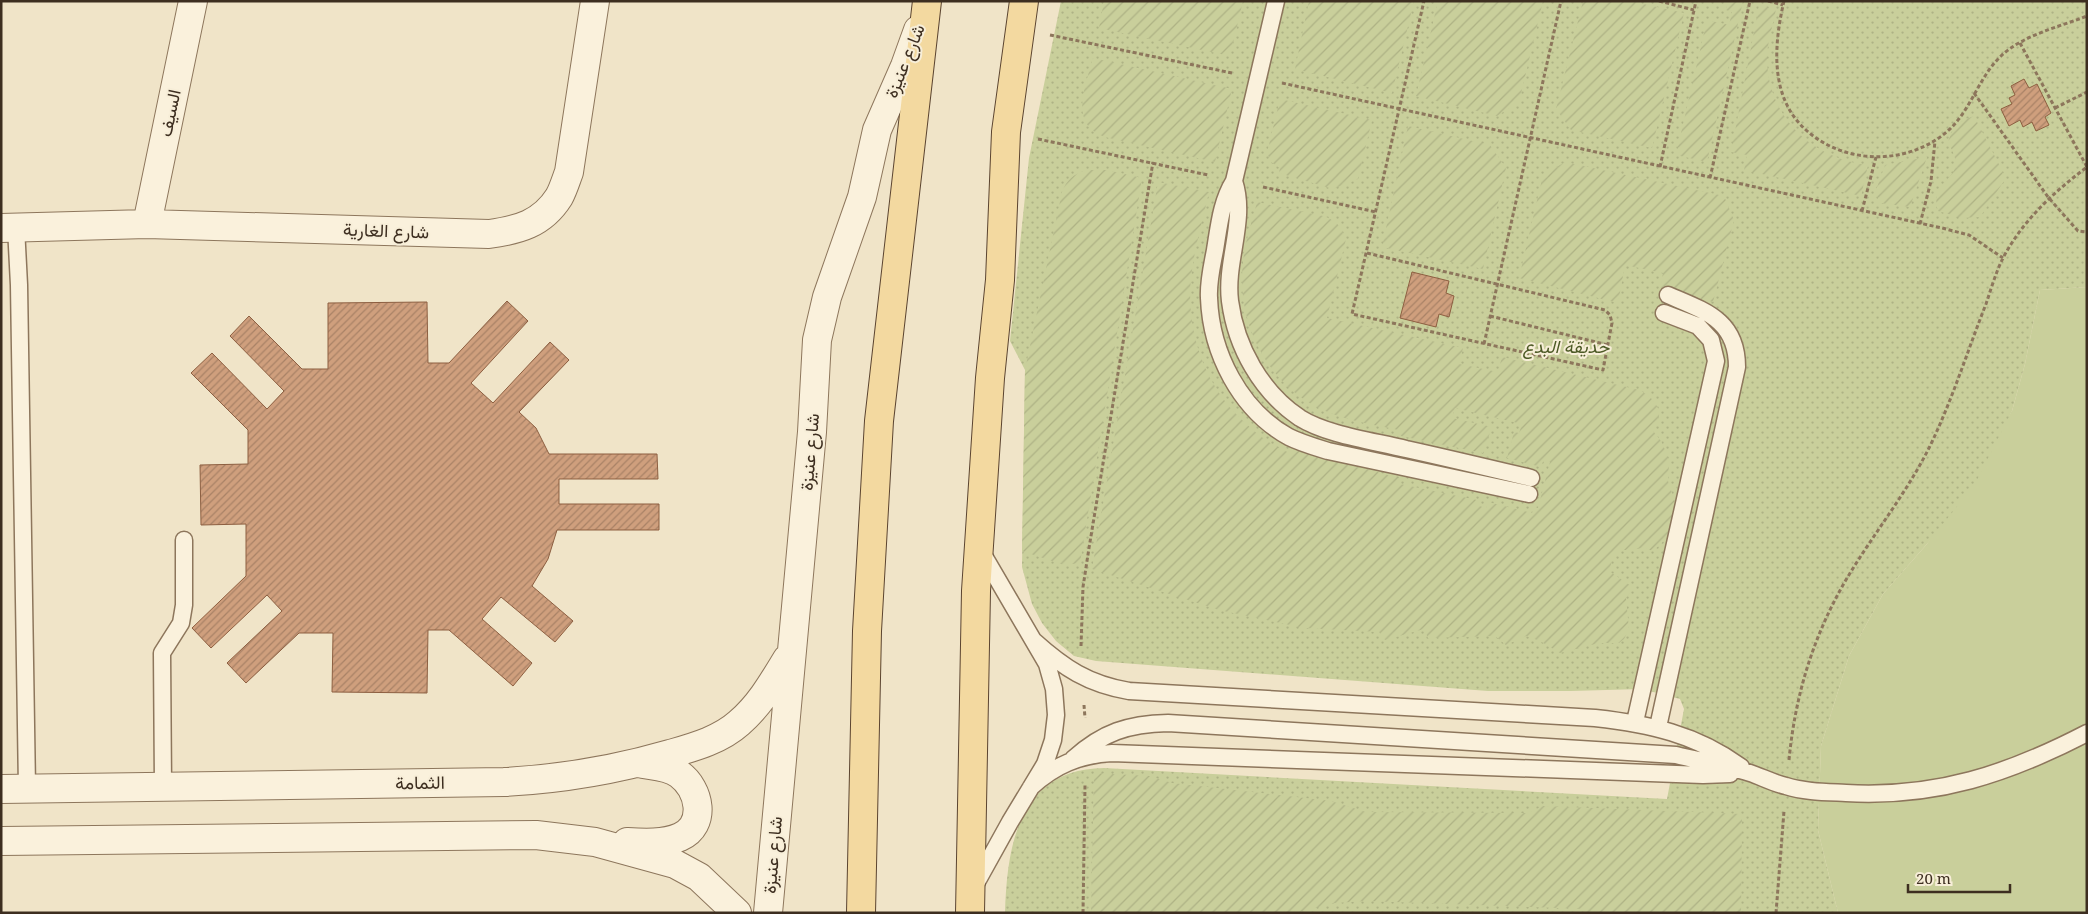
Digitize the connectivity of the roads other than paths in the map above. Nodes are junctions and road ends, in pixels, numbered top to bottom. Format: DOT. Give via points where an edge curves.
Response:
graph roads {
  1 [pos="193,1"];
  2 [pos="595,1"];
  3 [pos="1276,1"];
  4 [pos="927,4"];
  5 [pos="1023,8"];
  6 [pos="1234,181"];
  7 [pos="148,224"];
  8 [pos="9,227"];
  9 [pos="1668,295"];
  10 [pos="1664,313"];
  11 [pos="1531,478"];
  12 [pos="1529,494"];
  13 [pos="184,540"];
  14 [pos="979,548"];
  15 [pos="1034,641"];
  16 [pos="791,651"];
  17 [pos="1635,722"];
  18 [pos="1658,727"];
  19 [pos="2087,733"];
  20 [pos="1081,754"];
  21 [pos="638,763"];
  22 [pos="1749,772"];
  23 [pos="163,786"];
  24 [pos="1032,787"];
  25 [pos="14,788"];
  26 [pos="1,841"];
  27 [pos="595,842"];
  28 [pos="970,904"];
  29 [pos="737,913"];
  30 [pos="768,913"];
  31 [pos="861,913"];
  1 -- 7 [label="street, السيف"];
  2 -- 7 [label="street, شارع الغارية" via="570,172 559,197 540,217 516,230 489,234"];
  3 -- 6 [label="lane"];
  4 -- 16 [label="street, شارع عنيزة" via="877,130 856,216 822,316"];
  4 -- 31 [label="main road, شارع عنيزة" via="879,421 867,631"];
  5 -- 14 [label="main road" via="1006,132 1000,280"];
  6 -- 11 [label="lane" via="1239,202 1229,276 1234,321 1250,364 1281,402 1302,418 1337,433"];
  6 -- 12 [label="lane" via="1221,210 1209,297 1215,342 1222,361 1247,401 1283,433 1328,452"];
  7 -- 8 [label="street, شارع الغارية"];
  8 -- 25 [label="lane" via="19,285"];
  9 -- 18 [label="lane" via="1714,316 1726,328 1734,342 1737,367"];
  10 -- 17 [label="lane" via="1698,326 1711,340 1716,361"];
  13 -- 23 [label="lane" via="184,605 180,622 162,653"];
  14 -- 15 [label="lane"];
  14 -- 28 [label="main road"];
  15 -- 17 [label="lane" via="1057,662 1084,677 1129,690"];
  15 -- 24 [label="lane" via="1047,664 1054,689 1056,715 1053,740 1045,764"];
  16 -- 21 [label="street, الثمامة" via="755,709 738,725 707,742"];
  16 -- 30 [label="street, شارع عنيزة"];
  17 -- 18 [label="lane"];
  18 -- 22 [label="lane" via="1709,747"];
  19 -- 22 [label="lane" via="2019,766 1981,779 1902,793 1824,792 1786,786"];
  20 -- 22 [label="lane" via="1703,775"];
  20 -- 22 [label="lane" via="1099,738 1121,729 1168,723 1676,756"];
  20 -- 24 [label="lane" via="1049,772"];
  21 -- 23 [label="street, الثمامة" via="576,777 504,782"];
  21 -- 27 [label="street" via="670,768 683,777 698,804 696,823 680,837 666,841"];
  23 -- 25 [label="street, الثمامة"];
  24 -- 28 [label="lane" via="997,844"];
  26 -- 27 [label="street" via="536,835"];
  27 -- 29 [label="street" via="687,869 714,889"];
}
